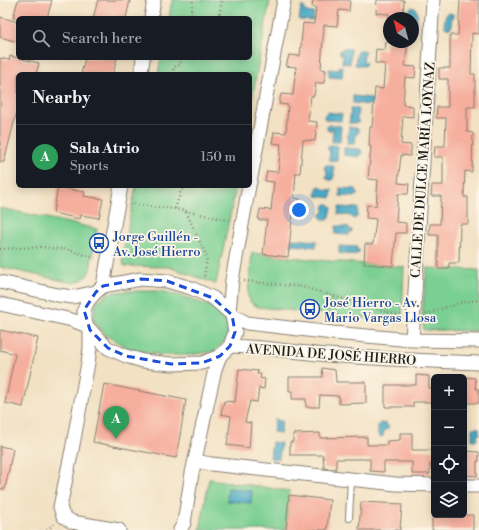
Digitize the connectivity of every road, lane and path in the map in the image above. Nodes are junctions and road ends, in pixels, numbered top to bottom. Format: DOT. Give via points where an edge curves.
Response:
graph roads {
  1 [pos="154,0"];
  2 [pos="193,0"];
  3 [pos="219,0"];
  4 [pos="222,0"];
  5 [pos="284,0"];
  6 [pos="433,0"];
  7 [pos="150,16"];
  8 [pos="190,16"];
  9 [pos="219,16"];
  10 [pos="143,60"];
  11 [pos="181,60"];
  12 [pos="141,72"];
  13 [pos="173,72"];
  14 [pos="252,171"];
  15 [pos="121,188"];
  16 [pos="183,188"];
  17 [pos="249,188"];
  18 [pos="128,204"];
  19 [pos="175,209"];
  20 [pos="186,212"];
  21 [pos="229,220"];
  22 [pos="0,249"];
  23 [pos="95,258"];
  24 [pos="204,278"];
  25 [pos="244,281"];
  26 [pos="0,282"];
  27 [pos="99,289"];
  28 [pos="479,300"];
  29 [pos="0,304"];
  30 [pos="231,314"];
  31 [pos="422,315"];
  32 [pos="405,317"];
  33 [pos="89,328"];
  34 [pos="412,340"];
  35 [pos="479,341"];
  36 [pos="230,346"];
  37 [pos="220,356"];
  38 [pos="479,363"];
  39 [pos="194,461"];
  40 [pos="352,479"];
  41 [pos="431,485"];
  42 [pos="467,486"];
  43 [pos="479,486"];
  44 [pos="349,518"];
  45 [pos="119,530"];
  46 [pos="180,530"];
  1 -- 7 [label="street"];
  2 -- 8 [label="path"];
  3 -- 4 [label="path"];
  4 -- 9 [label="path"];
  5 -- 14 [label="street"];
  6 -- 34 [label="street, CALLE DE DULCE MARÍA LOYNAZ"];
  10 -- 12 [label="street"];
  11 -- 13 [label="path" via="180,65 174,67"];
  15 -- 27 [label="street"];
  16 -- 19 [label="path"];
  17 -- 30 [label="street" via="232,280"];
  18 -- 19 [label="path"];
  19 -- 20 [label="path"];
  20 -- 21 [label="path"];
  20 -- 24 [label="path" via="207,257"];
  22 -- 23 [label="path" via="41,247 69,250"];
  25 -- 32 [label="path" via="303,287"];
  26 -- 27 [label="street" via="73,297"];
  27 -- 30 [label="street, AVENIDA DE JOSÉ HIERRO" via="141,279 167,281 213,298"];
  27 -- 33 [label="street" via="84,310 84,318"];
  28 -- 31 [label="path" via="463,302"];
  29 -- 33 [label="street" via="72,320"];
  30 -- 34 [label="street, AVENIDA DE JOSÉ HIERRO" via="247,323 264,326"];
  30 -- 36 [label="street" via="235,332"];
  33 -- 37 [label="street" via="108,348 144,361 171,364 202,362"];
  33 -- 45 [label="street" via="88,363 60,507 63,516 72,522"];
  34 -- 35 [label="street, AVENIDA DE JOSÉ HIERRO"];
  36 -- 37 [label="street"];
  36 -- 38 [label="street, AVENIDA DE JOSÉ HIERRO" via="379,359"];
  37 -- 39 [label="street"];
  39 -- 40 [label="street"];
  39 -- 46 [label="street" via="184,523"];
  40 -- 41 [label="street"];
  40 -- 44 [label="lane"];
  42 -- 43 [label="street"];
}
